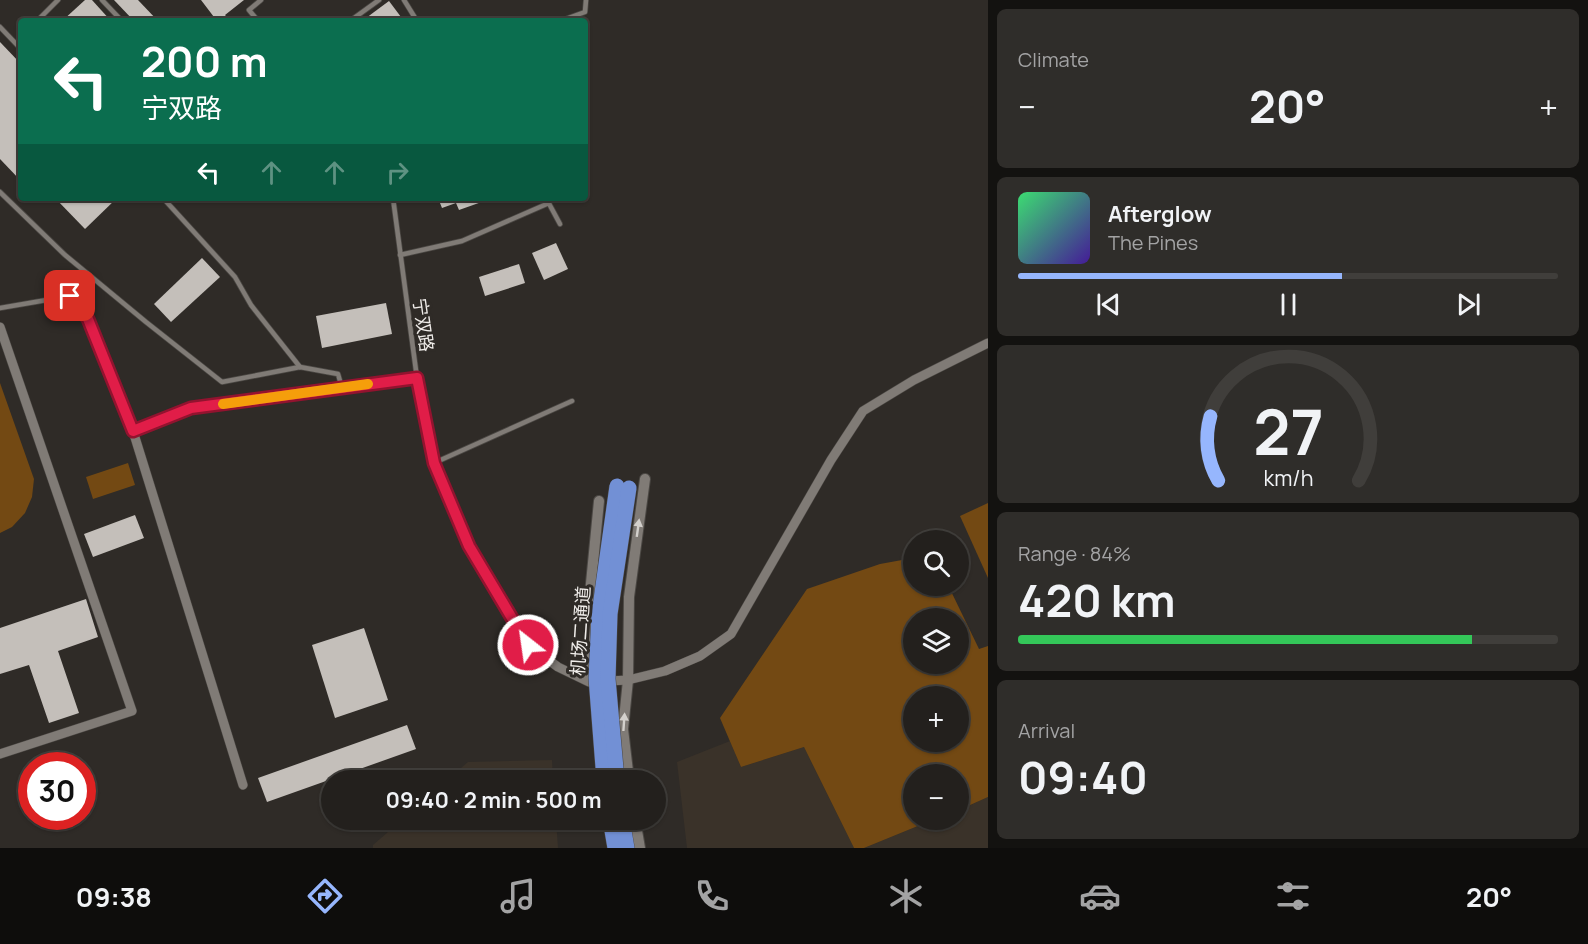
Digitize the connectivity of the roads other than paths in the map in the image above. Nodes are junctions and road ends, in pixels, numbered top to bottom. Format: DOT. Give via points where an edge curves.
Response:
graph roads {
  1 [pos="58,0"];
  2 [pos="102,0"];
  3 [pos="261,0"];
  4 [pos="379,0"];
  5 [pos="404,0"];
  6 [pos="586,0"];
  7 [pos="40,18"];
  8 [pos="119,18"];
  9 [pos="256,18"];
  10 [pos="354,18"];
  11 [pos="415,18"];
  12 [pos="568,18"];
  13 [pos="0,27"];
  14 [pos="18,40"];
  15 [pos="15,43"];
  16 [pos="18,46"];
  17 [pos="0,192"];
  18 [pos="166,201"];
  19 [pos="393,201"];
  20 [pos="545,201"];
  21 [pos="548,201"];
  22 [pos="560,224"];
  23 [pos="400,255"];
  24 [pos="0,308"];
  25 [pos="0,327"];
  26 [pos="988,343"];
  27 [pos="300,368"];
  28 [pos="417,378"];
  29 [pos="342,388"];
  30 [pos="572,401"];
  31 [pos="133,431"];
  32 [pos="434,463"];
  33 [pos="645,479"];
  34 [pos="599,501"];
  35 [pos="628,680"];
  36 [pos="589,682"];
  37 [pos="0,754"];
  38 [pos="600,770"];
  39 [pos="601,770"];
  40 [pos="616,770"];
  41 [pos="628,770"];
  42 [pos="243,785"];
  43 [pos="610,830"];
  44 [pos="624,830"];
  45 [pos="637,830"];
  46 [pos="613,848"];
  47 [pos="627,848"];
  48 [pos="640,848"];
  1 -- 7 [label="lane"];
  2 -- 8 [label="lane"];
  3 -- 9 [label="lane" via="249,10"];
  4 -- 10 [label="lane"];
  5 -- 11 [label="lane"];
  6 -- 12 [label="lane" via="585,12"];
  13 -- 15 [label="lane"];
  14 -- 15 [label="lane"];
  15 -- 16 [label="lane"];
  17 -- 27 [label="lane" via="65,255 222,382"];
  18 -- 27 [label="lane" via="235,277 251,305"];
  19 -- 23 [label="lane, 宁双路"];
  20 -- 23 [label="lane" via="462,242"];
  21 -- 22 [label="lane"];
  23 -- 28 [label="lane, 宁双路"];
  24 -- 31 [label="lane" via="70,296 88,319"];
  25 -- 37 [label="street" via="132,711"];
  26 -- 35 [label="street" via="863,411 731,634 700,656"];
  27 -- 29 [label="lane" via="338,374"];
  28 -- 29 [label="lane, 宁双路"];
  28 -- 32 [label="lane"];
  29 -- 31 [label="lane, 宁双路" via="191,408"];
  30 -- 32 [label="lane"];
  31 -- 42 [label="street"];
  32 -- 36 [label="street" via="469,546 528,645 558,667"];
  35 -- 33 [label="street, one-way" via="629,597"];
  34 -- 36 [label="street" via="589,604"];
  35 -- 36 [label="street"];
  41 -- 35 [label="street, one-way" via="623,729"];
  36 -- 38 [label="street"];
  39 -- 40 [label="highway, 机场二通道, bridge" via="596,678 599,614 623,487 610,614 608,679"];
  43 -- 46 [label="highway"];
  44 -- 47 [label="highway"];
  45 -- 48 [label="street"];
}
